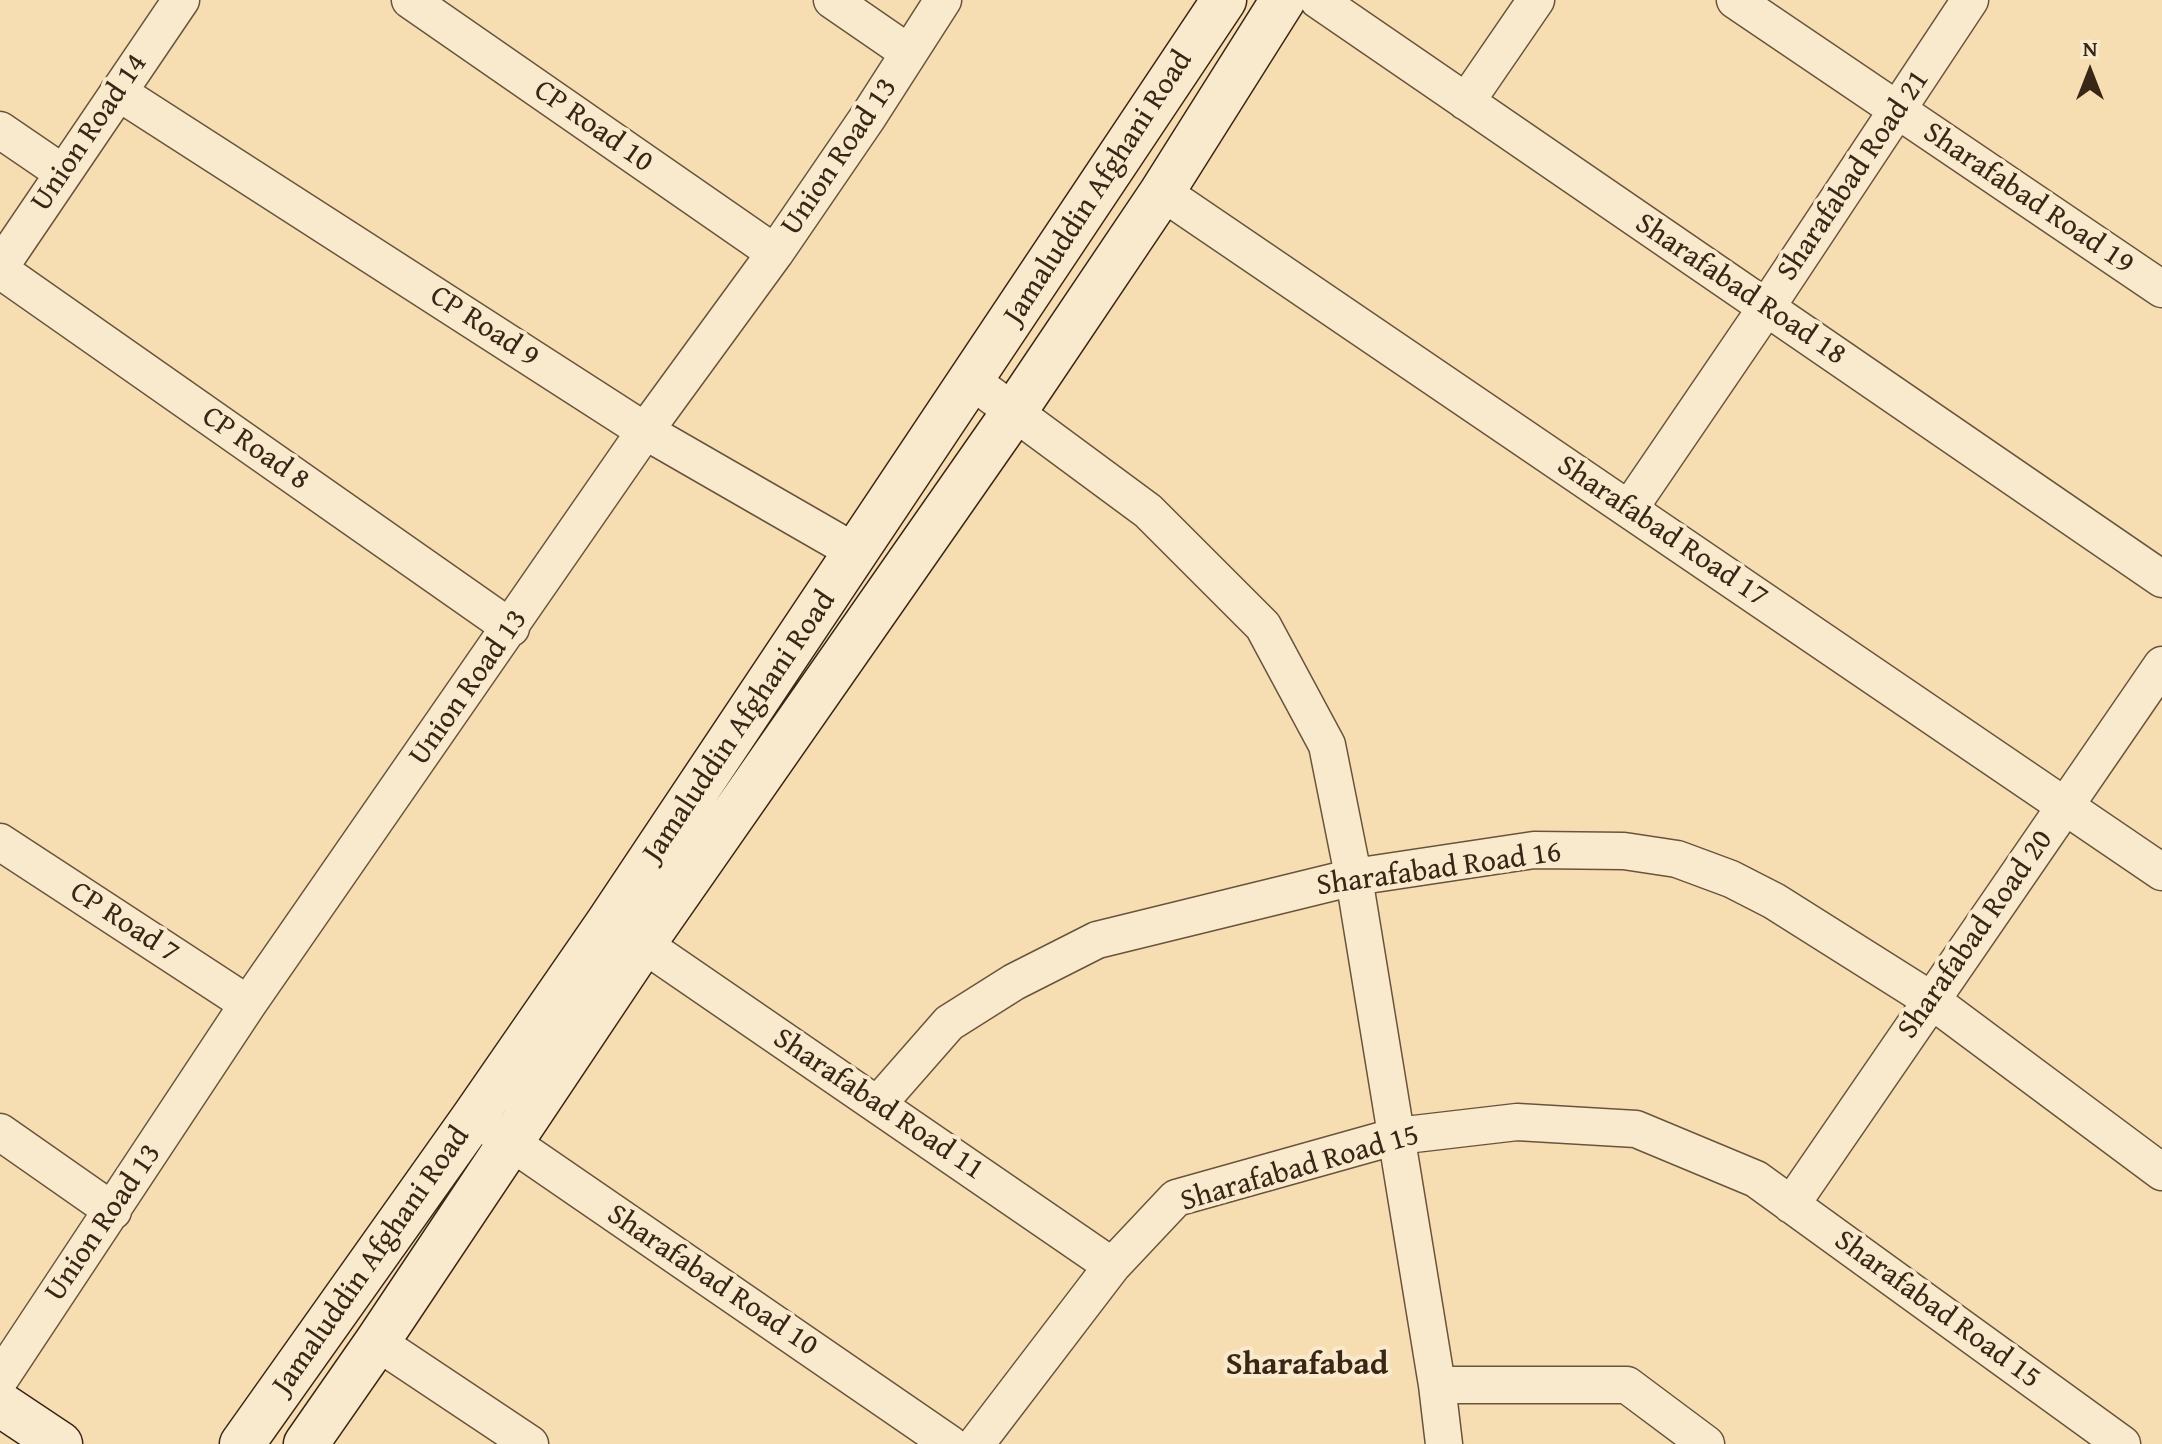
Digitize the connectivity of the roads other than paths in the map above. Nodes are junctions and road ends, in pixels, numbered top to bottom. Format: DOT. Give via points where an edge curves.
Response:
graph roads {
  1 [pos="181,0"];
  2 [pos="410,0"];
  3 [pos="832,0"];
  4 [pos="943,0"];
  5 [pos="1224,0"];
  6 [pos="1283,0"];
  7 [pos="1318,0"];
  8 [pos="1536,0"];
  9 [pos="1735,0"];
  10 [pos="1970,0"];
  11 [pos="909,53"];
  12 [pos="118,92"];
  13 [pos="1466,102"];
  14 [pos="1897,111"];
  15 [pos="0,130"];
  16 [pos="63,173"];
  17 [pos="1162,192"];
  18 [pos="775,253"];
  19 [pos="0,269"];
  20 [pos="2162,289"];
  21 [pos="1766,308"];
  22 [pos="972,381"];
  23 [pos="1014,412"];
  24 [pos="645,431"];
  25 [pos="1629,509"];
  26 [pos="857,553"];
  27 [pos="2162,579"];
  28 [pos="511,628"];
  29 [pos="2162,665"];
  30 [pos="2066,804"];
  31 [pos="0,842"];
  32 [pos="2162,872"];
  33 [pos="1354,877"];
  34 [pos="643,944"];
  35 [pos="1931,1000"];
  36 [pos="248,1004"];
  37 [pos="878,1104"];
  38 [pos="492,1129"];
  39 [pos="0,1132"];
  40 [pos="1397,1136"];
  41 [pos="2162,1172"];
  42 [pos="1791,1205"];
  43 [pos="113,1211"];
  44 [pos="1112,1266"];
  45 [pos="377,1342"];
  46 [pos="0,1379"];
  47 [pos="1437,1385"];
  48 [pos="0,1404"];
  49 [pos="60,1444"];
  50 [pos="242,1444"];
  51 [pos="306,1444"];
  52 [pos="530,1444"];
  53 [pos="950,1444"];
  54 [pos="976,1444"];
  55 [pos="1444,1444"];
  56 [pos="1706,1444"];
  57 [pos="2122,1444"];
  1 -- 12 [label="street, Union Road 14"];
  2 -- 18 [label="street, CP Road 10"];
  3 -- 11 [label="street"];
  4 -- 11 [label="street, Union Road 13"];
  5 -- 22 [label="main road, Jamaluddin Afghani Road"];
  6 -- 17 [label="main road, Jamaluddin Afghani Road"];
  7 -- 13 [label="street, Sharafabad Road 18"];
  8 -- 13 [label="street"];
  9 -- 14 [label="street, Sharafabad Road 19"];
  10 -- 14 [label="street, Sharafabad Road 21"];
  11 -- 18 [label="street, Union Road 13"];
  12 -- 16 [label="street, Union Road 14"];
  12 -- 24 [label="street, CP Road 9"];
  13 -- 21 [label="street, Sharafabad Road 18"];
  14 -- 20 [label="street, Sharafabad Road 19"];
  14 -- 21 [label="street, Sharafabad Road 21"];
  15 -- 16 [label="street"];
  16 -- 19 [label="street, Union Road 14"];
  17 -- 23 [label="main road, Jamaluddin Afghani Road"];
  17 -- 25 [label="street, Sharafabad Road 17"];
  18 -- 24 [label="street, Union Road 13"];
  19 -- 28 [label="street, CP Road 8"];
  21 -- 25 [label="street, Sharafabad Road 21"];
  21 -- 27 [label="street, Sharafabad Road 18"];
  22 -- 23 [label="street"];
  22 -- 26 [label="main road, Jamaluddin Afghani Road"];
  23 -- 33 [label="street" via="1148,511 1263,626 1327,745"];
  23 -- 34 [label="main road, Jamaluddin Afghani Road"];
  24 -- 26 [label="street, CP Road 9"];
  24 -- 28 [label="street, Union Road 13"];
  25 -- 30 [label="street, Sharafabad Road 17"];
  26 -- 38 [label="main road, Jamaluddin Afghani Road"];
  28 -- 36 [label="street, Union Road 13"];
  29 -- 30 [label="street, Sharafabad Road 20"];
  30 -- 32 [label="street, Sharafabad Road 17"];
  30 -- 35 [label="street, Sharafabad Road 20"];
  31 -- 36 [label="street, CP Road 7"];
  33 -- 35 [label="street, Sharafabad Road 16" via="1534,850 1624,851 1677,859 1774,901"];
  33 -- 37 [label="street, Sharafabad Road 16" via="1097,940 949,1023"];
  33 -- 40 [label="street"];
  34 -- 37 [label="street, Sharafabad Road 11"];
  34 -- 38 [label="main road, Jamaluddin Afghani Road"];
  35 -- 41 [label="street, Sharafabad Road 16"];
  35 -- 42 [label="street, Sharafabad Road 20"];
  36 -- 43 [label="street, Union Road 13"];
  37 -- 44 [label="street, Sharafabad Road 11"];
  38 -- 45 [label="main road, Jamaluddin Afghani Road"];
  38 -- 50 [label="main road, Jamaluddin Afghani Road"];
  38 -- 53 [label="street, Sharafabad Road 10"];
  39 -- 43 [label="street"];
  40 -- 42 [label="street, Sharafabad Road 15" via="1517,1122 1636,1129 1756,1179"];
  40 -- 44 [label="street, Sharafabad Road 15" via="1176,1198"];
  40 -- 47 [label="street"];
  42 -- 57 [label="street, Sharafabad Road 15"];
  43 -- 46 [label="street, Union Road 13"];
  44 -- 54 [label="street, Sharafabad Road 15"];
  45 -- 51 [label="main road, Jamaluddin Afghani Road"];
  45 -- 52 [label="street"];
  47 -- 55 [label="street"];
  47 -- 56 [label="street" via="1627,1385"];
  48 -- 49 [label="main road"];
}
